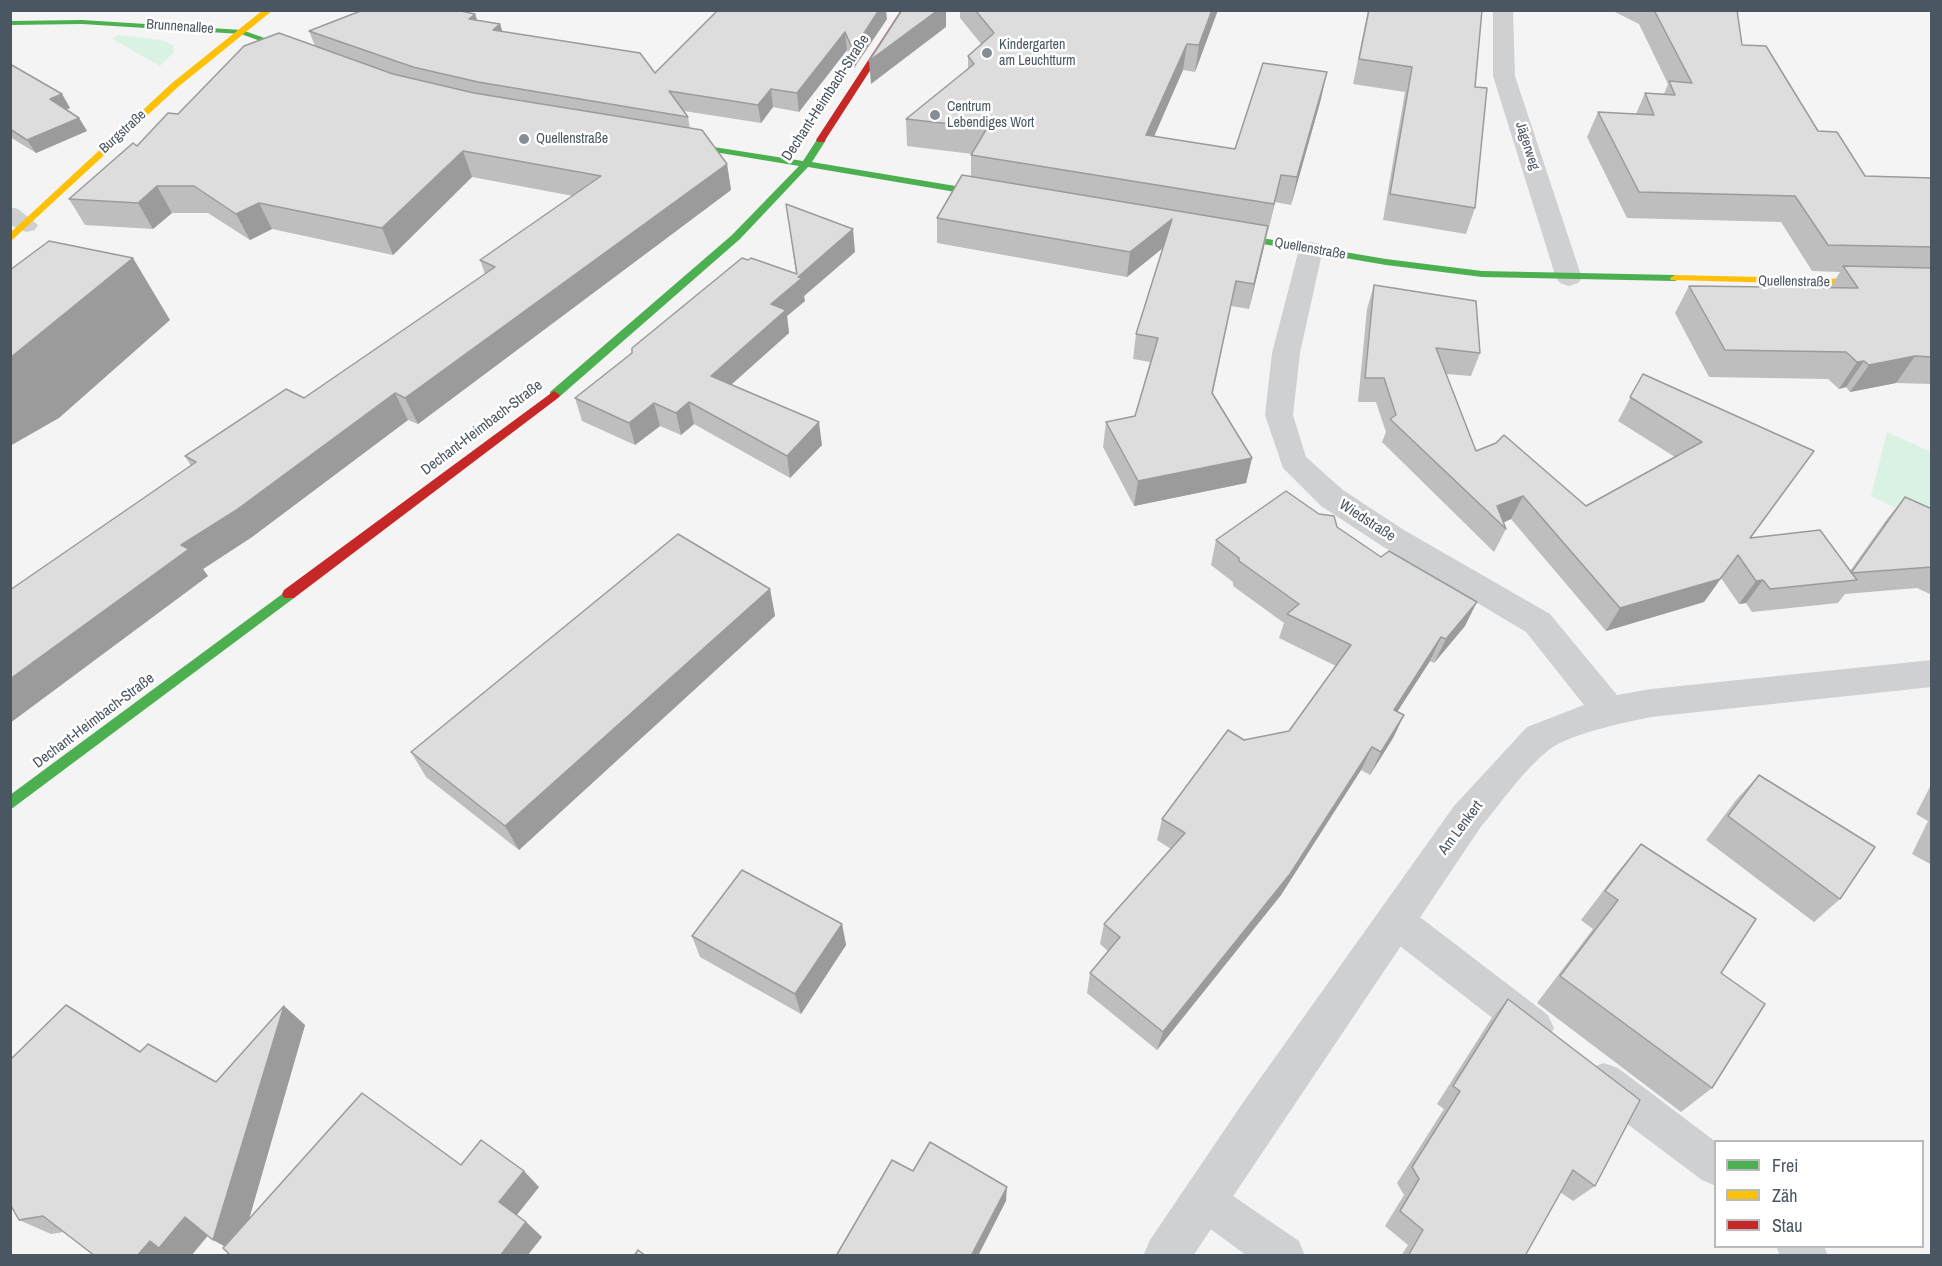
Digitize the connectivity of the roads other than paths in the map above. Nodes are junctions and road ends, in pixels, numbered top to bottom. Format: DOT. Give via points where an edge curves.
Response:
graph roads {
  1 [pos="269,10"];
  2 [pos="905,10"];
  3 [pos="1503,10"];
  4 [pos="11,23"];
  5 [pos="242,32"];
  6 [pos="322,61"];
  7 [pos="657,139"];
  8 [pos="806,164"];
  9 [pos="1006,198"];
  10 [pos="16,226"];
  11 [pos="1205,231"];
  12 [pos="1311,249"];
  13 [pos="1569,278"];
  14 [pos="1932,284"];
  15 [pos="1932,673"];
  16 [pos="1609,711"];
  17 [pos="10,804"];
  18 [pos="1395,920"];
  19 [pos="1714,1164"];
  20 [pos="1203,1199"];
  21 [pos="1166,1256"];
  22 [pos="1284,1256"];
  1 -- 5 [label="street, Burgstraße"];
  2 -- 8 [label="street, Dechant-Heimbach-Straße"];
  3 -- 13 [label="street, Jägerweg" via="1504,76"];
  4 -- 5 [label="street, Brunnenallee" via="82,21"];
  5 -- 6 [label="street"];
  5 -- 10 [label="street, Burgstraße" via="175,85"];
  7 -- 8 [label="street"];
  8 -- 9 [label="street"];
  8 -- 17 [label="street, Dechant-Heimbach-Straße" via="736,237 572,381"];
  11 -- 12 [label="street, Quellenstraße"];
  12 -- 13 [label="street, Quellenstraße" via="1482,274"];
  12 -- 16 [label="street, Wiedstraße" via="1286,353 1279,415 1293,460 1340,504 1538,622"];
  13 -- 14 [label="street, Quellenstraße"];
  15 -- 16 [label="street, Am Lenkert" via="1651,703"];
  16 -- 18 [label="street, Am Lenkert" via="1539,737 1467,817"];
  18 -- 19 [label="lane"];
  18 -- 20 [label="street, Am Lenkert"];
  20 -- 21 [label="street, Am Lenkert"];
  20 -- 22 [label="lane"];
}
